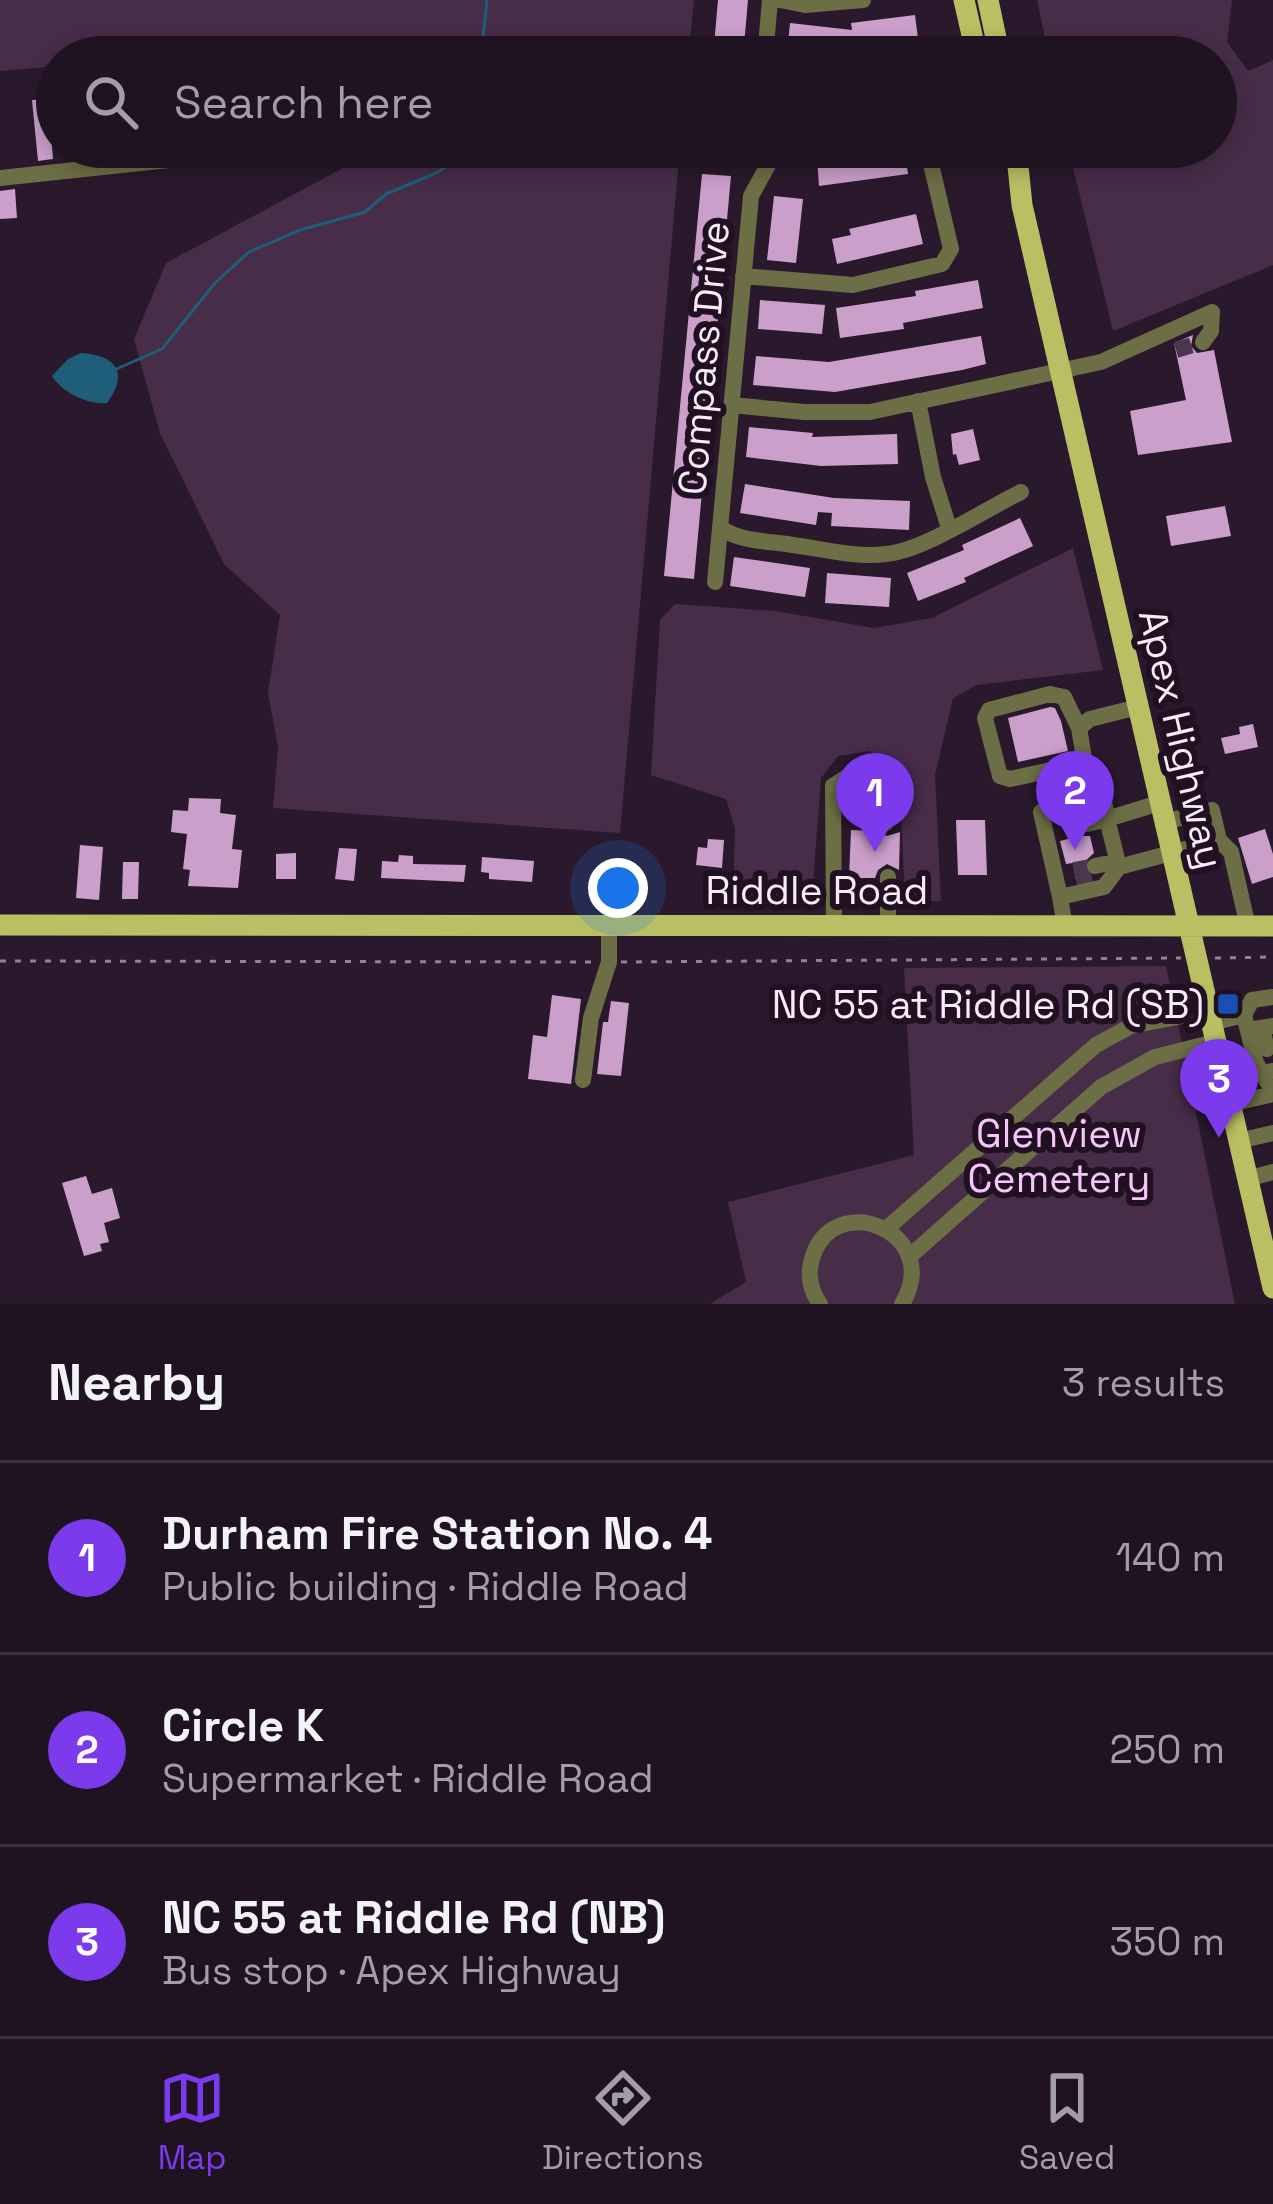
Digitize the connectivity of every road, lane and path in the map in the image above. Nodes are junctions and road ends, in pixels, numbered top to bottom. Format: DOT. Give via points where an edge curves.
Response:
graph roads {
  1 [pos="770,0"];
  2 [pos="780,0"];
  3 [pos="863,0"];
  4 [pos="964,0"];
  5 [pos="988,0"];
  6 [pos="767,36"];
  7 [pos="972,36"];
  8 [pos="996,36"];
  9 [pos="94,168"];
  10 [pos="766,168"];
  11 [pos="932,168"];
  12 [pos="1008,168"];
  13 [pos="1018,168"];
  14 [pos="0,178"];
  15 [pos="1022,205"];
  16 [pos="743,276"];
  17 [pos="1156,337"];
  18 [pos="1203,342"];
  19 [pos="1176,350"];
  20 [pos="1060,369"];
  21 [pos="918,401"];
  22 [pos="732,405"];
  23 [pos="1021,492"];
  24 [pos="721,528"];
  25 [pos="949,528"];
  26 [pos="715,583"];
  27 [pos="1138,706"];
  28 [pos="1079,728"];
  29 [pos="1161,812"];
  30 [pos="1106,815"];
  31 [pos="1086,820"];
  32 [pos="886,823"];
  33 [pos="1064,825"];
  34 [pos="1045,829"];
  35 [pos="1219,840"];
  36 [pos="1171,854"];
  37 [pos="1109,870"];
  38 [pos="888,877"];
  39 [pos="1076,877"];
  40 [pos="1057,886"];
  41 [pos="0,925"];
  42 [pos="609,926"];
  43 [pos="834,926"];
  44 [pos="888,926"];
  45 [pos="1273,926"];
  46 [pos="1065,927"];
  47 [pos="1248,927"];
  48 [pos="1189,928"];
  49 [pos="1273,957"];
  50 [pos="1195,958"];
  51 [pos="0,961"];
  52 [pos="609,962"];
  53 [pos="1273,997"];
  54 [pos="1212,1025"];
  55 [pos="1257,1025"];
  56 [pos="1269,1065"];
  57 [pos="584,1080"];
  58 [pos="1224,1080"];
  59 [pos="1273,1093"];
  60 [pos="1230,1104"];
  61 [pos="1273,1133"];
  62 [pos="1238,1142"];
  63 [pos="1273,1172"];
  64 [pos="1247,1179"];
  65 [pos="886,1229"];
  66 [pos="909,1257"];
  67 [pos="1273,1288"];
  68 [pos="820,1304"];
  69 [pos="902,1304"];
  1 -- 6 [label="street"];
  2 -- 3 [label="street"];
  4 -- 7 [label="main road"];
  5 -- 8 [label="main road"];
  9 -- 14 [label="street"];
  10 -- 16 [label="street, Compass Drive" via="751,196"];
  11 -- 16 [label="street" via="951,249 942,264 853,285"];
  12 -- 15 [label="main road, Apex Highway"];
  13 -- 15 [label="main road, Apex Highway"];
  15 -- 20 [label="main road, Apex Highway"];
  16 -- 22 [label="street, Compass Drive"];
  17 -- 18 [label="street" via="1212,312"];
  17 -- 19 [label="street"];
  17 -- 20 [label="street" via="1101,362"];
  20 -- 21 [label="street"];
  20 -- 27 [label="main road, Apex Highway"];
  21 -- 22 [label="street" via="870,412"];
  21 -- 25 [label="street"];
  22 -- 24 [label="street, Compass Drive"];
  23 -- 25 [label="street"];
  24 -- 25 [label="street" via="852,554 887,554"];
  24 -- 26 [label="street, Compass Drive"];
  27 -- 28 [label="street"];
  27 -- 29 [label="main road, Apex Highway"];
  28 -- 28 [label="street" via="1079,764 1010,778 1000,776 985,718 989,710 1050,694 1064,697"];
  29 -- 30 [label="street"];
  29 -- 35 [label="street" via="1212,810"];
  29 -- 36 [label="main road, Apex Highway"];
  30 -- 31 [label="street"];
  30 -- 34 [label="street" via="1104,800 1041,812"];
  30 -- 37 [label="street"];
  32 -- 43 [label="street" via="887,799 877,781 850,775 833,786"];
  33 -- 34 [label="street"];
  34 -- 40 [label="street"];
  35 -- 36 [label="street"];
  35 -- 47 [label="street" via="1231,852"];
  36 -- 37 [label="street"];
  36 -- 48 [label="main road, Apex Highway"];
  37 -- 40 [label="street" via="1104,886"];
  38 -- 44 [label="street"];
  39 -- 40 [label="street"];
  40 -- 46 [label="street"];
  41 -- 42 [label="main road, Riddle Road"];
  42 -- 43 [label="main road, Riddle Road"];
  42 -- 52 [label="street"];
  43 -- 44 [label="main road, Riddle Road"];
  44 -- 46 [label="main road, Riddle Road"];
  45 -- 47 [label="main road, Riddle Road"];
  46 -- 48 [label="main road, Riddle Road"];
  47 -- 48 [label="main road, Riddle Road"];
  48 -- 50 [label="main road, Apex Highway"];
  49 -- 50 [label="path"];
  50 -- 52 [label="path"];
  50 -- 54 [label="main road, Apex Highway"];
  51 -- 52 [label="path"];
  52 -- 57 [label="street" via="591,1018"];
  53 -- 55 [label="street" via="1252,1000"];
  54 -- 55 [label="street"];
  54 -- 58 [label="main road, Apex Highway"];
  54 -- 65 [label="street" via="1131,1027 1096,1045"];
  54 -- 66 [label="street" via="1102,1087"];
  55 -- 56 [label="street"];
  56 -- 58 [label="street"];
  56 -- 59 [label="street"];
  58 -- 60 [label="main road, Apex Highway"];
  59 -- 60 [label="street"];
  60 -- 62 [label="main road, Apex Highway"];
  61 -- 62 [label="street"];
  62 -- 64 [label="main road, Apex Highway"];
  63 -- 64 [label="street"];
  64 -- 67 [label="main road, Apex Highway"];
  65 -- 66 [label="street"];
  65 -- 68 [label="street" via="855,1222 824,1237 809,1266"];
  66 -- 69 [label="street" via="912,1279"];
}
